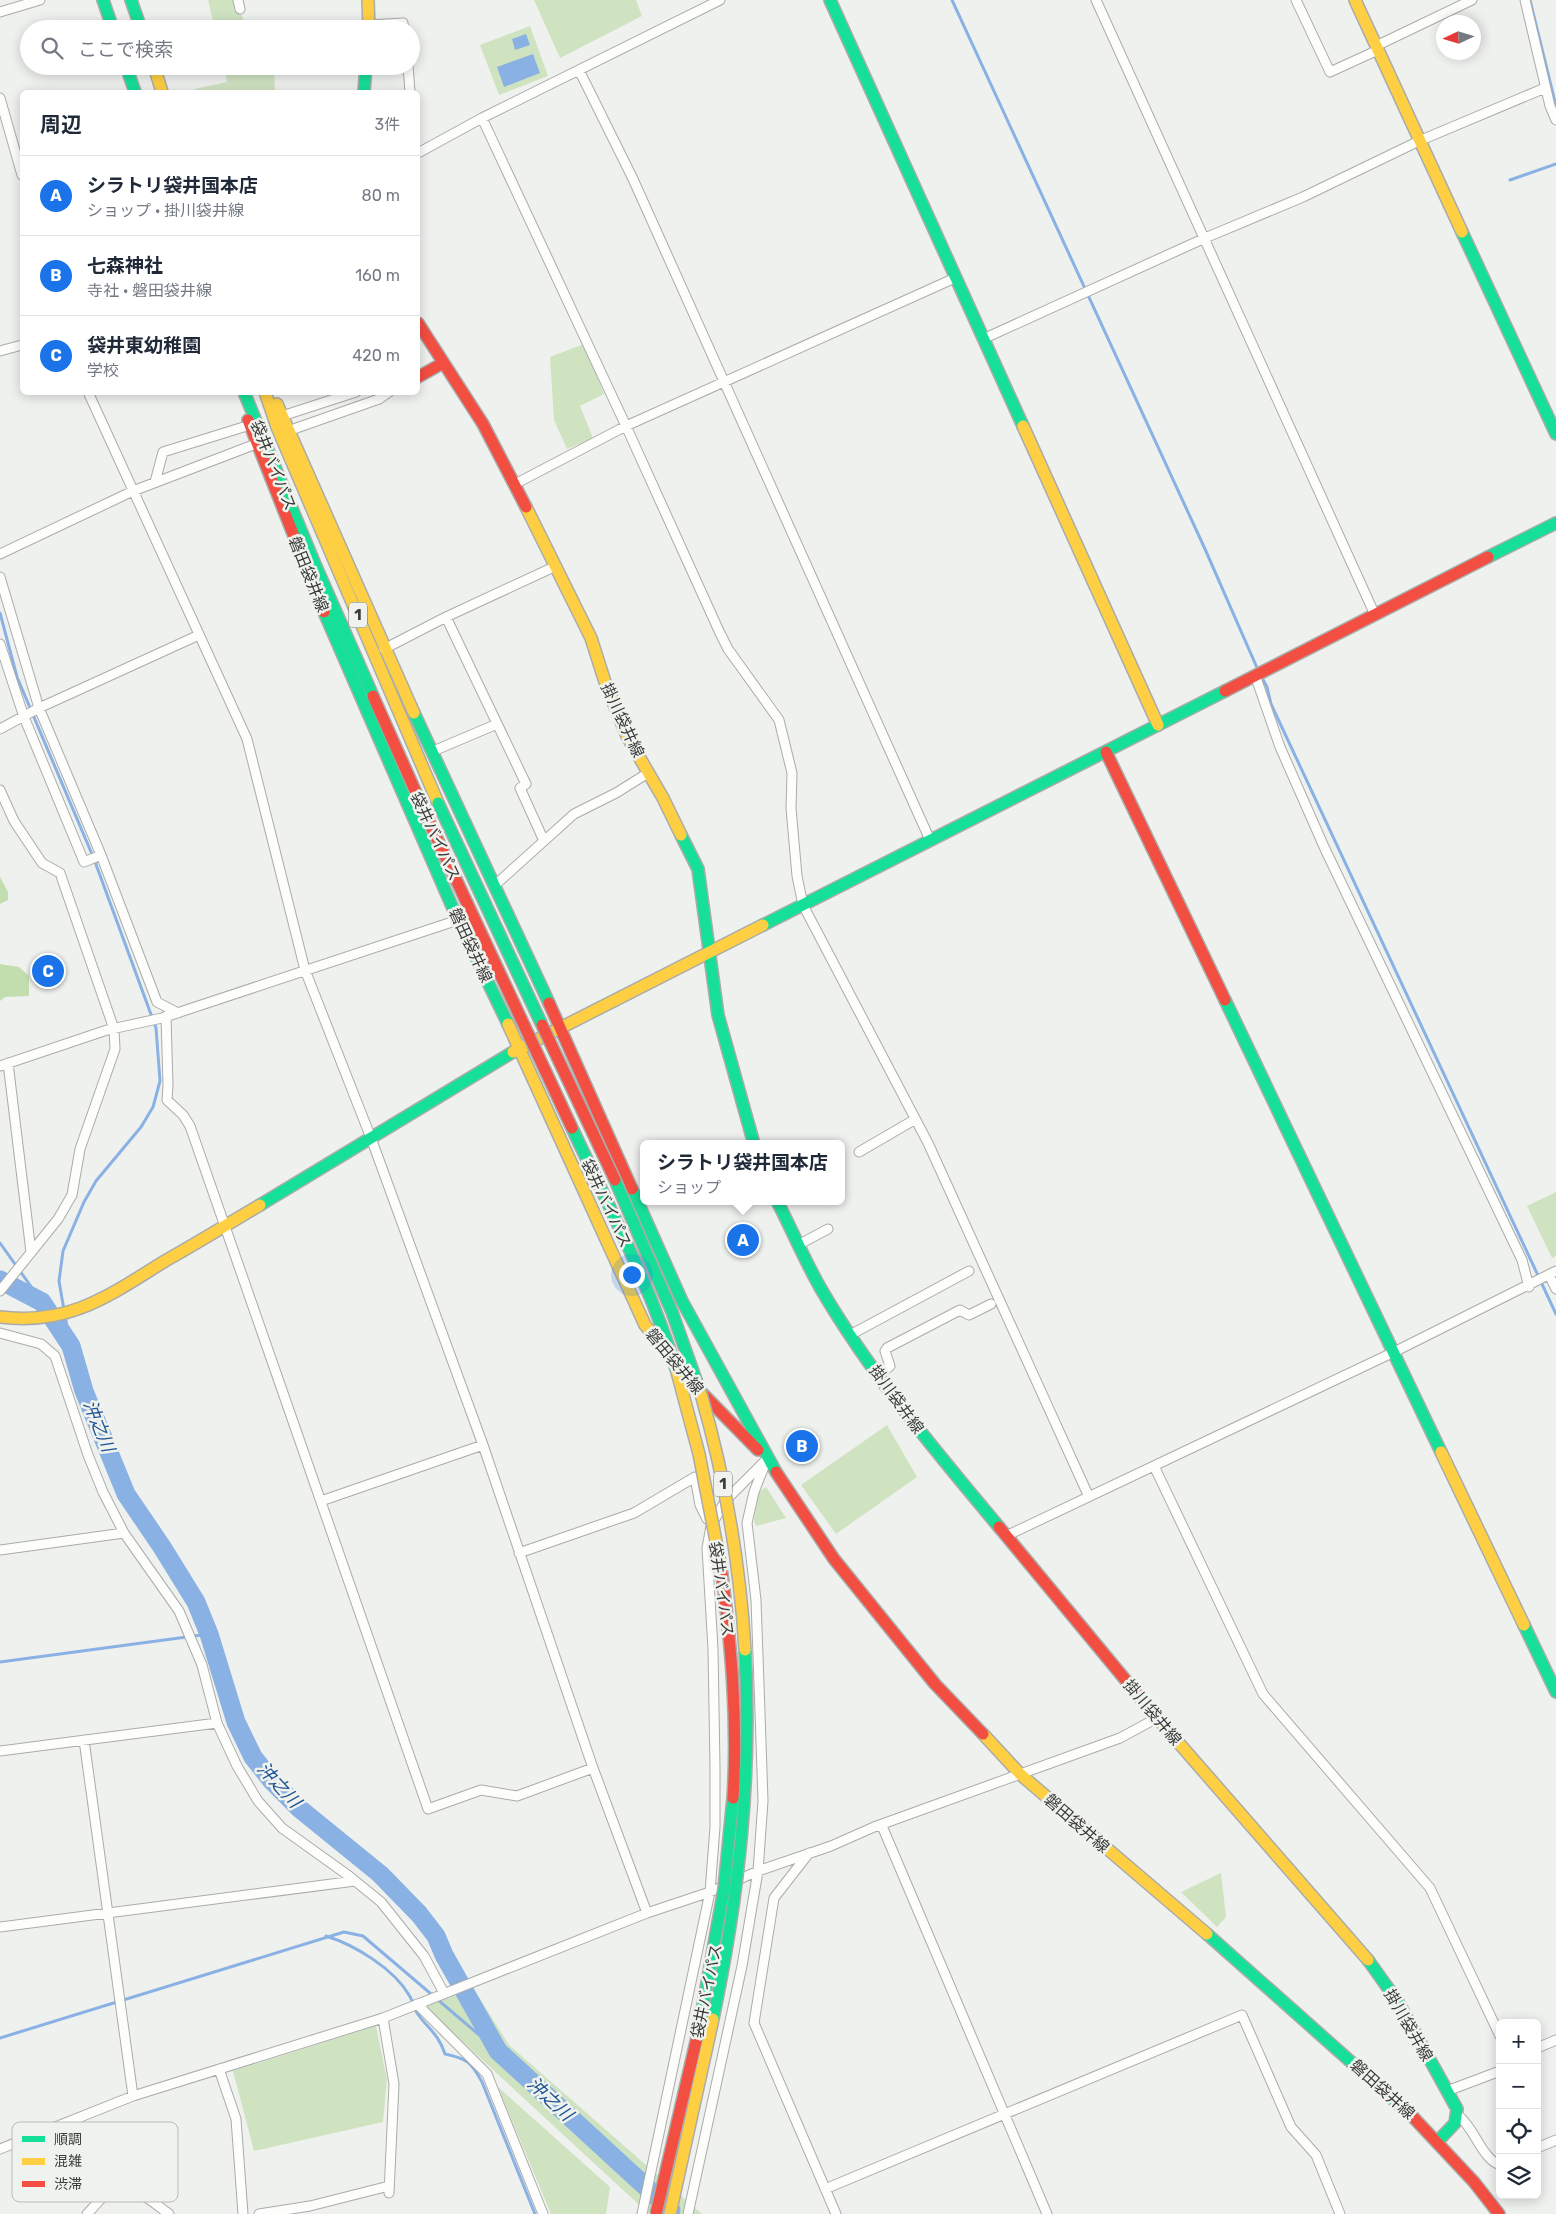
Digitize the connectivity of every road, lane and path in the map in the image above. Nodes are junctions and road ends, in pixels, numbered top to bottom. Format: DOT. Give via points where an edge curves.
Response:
graph roads {
  1 [pos="40,0"];
  2 [pos="103,0"];
  3 [pos="131,0"];
  4 [pos="368,0"];
  5 [pos="720,0"];
  6 [pos="830,0"];
  7 [pos="1096,0"];
  8 [pos="1296,0"];
  9 [pos="1355,0"];
  10 [pos="1472,0"];
  11 [pos="1524,0"];
  12 [pos="0,12"];
  13 [pos="110,20"];
  14 [pos="138,20"];
  15 [pos="369,20"];
  16 [pos="1377,48"];
  17 [pos="579,70"];
  18 [pos="129,75"];
  19 [pos="157,75"];
  20 [pos="365,75"];
  21 [pos="409,75"];
  22 [pos="1546,88"];
  23 [pos="134,90"];
  24 [pos="161,90"];
  25 [pos="364,90"];
  26 [pos="410,90"];
  27 [pos="0,98"];
  28 [pos="482,118"];
  29 [pos="1556,120"];
  30 [pos="1419,141"];
  31 [pos="420,152"];
  32 [pos="20,168"];
  33 [pos="1205,238"];
  34 [pos="955,278"];
  35 [pos="420,326"];
  36 [pos="983,339"];
  37 [pos="20,346"];
  38 [pos="0,351"];
  39 [pos="443,364"];
  40 [pos="420,376"];
  41 [pos="725,382"];
  42 [pos="89,395"];
  43 [pos="240,395"];
  44 [pos="245,395"];
  45 [pos="266,395"];
  46 [pos="274,395"];
  47 [pos="347,395"];
  48 [pos="385,395"];
  49 [pos="282,416"];
  50 [pos="250,425"];
  51 [pos="626,426"];
  52 [pos="1555,429"];
  53 [pos="288,431"];
  54 [pos="256,444"];
  55 [pos="155,482"];
  56 [pos="515,484"];
  57 [pos="132,491"];
  58 [pos="1556,523"];
  59 [pos="0,554"];
  60 [pos="556,566"];
  61 [pos="0,578"];
  62 [pos="1375,615"];
  63 [pos="446,617"];
  64 [pos="199,634"];
  65 [pos="0,644"];
  66 [pos="384,649"];
  67 [pos="1255,675"];
  68 [pos="37,708"];
  69 [pos="25,716"];
  70 [pos="497,724"];
  71 [pos="1158,725"];
  72 [pos="0,729"];
  73 [pos="431,752"];
  74 [pos="1106,752"];
  75 [pos="648,773"];
  76 [pos="0,790"];
  77 [pos="930,840"];
  78 [pos="544,841"];
  79 [pos="99,856"];
  80 [pos="494,886"];
  81 [pos="803,906"];
  82 [pos="458,920"];
  83 [pos="709,954"];
  84 [pos="305,970"];
  85 [pos="178,1012"];
  86 [pos="164,1017"];
  87 [pos="560,1026"];
  88 [pos="114,1029"];
  89 [pos="520,1048"];
  90 [pos="4,1064"];
  91 [pos="914,1120"];
  92 [pos="371,1138"];
  93 [pos="753,1140"];
  94 [pos="859,1152"];
  95 [pos="778,1205"];
  96 [pos="225,1227"];
  97 [pos="828,1230"];
  98 [pos="798,1245"];
  99 [pos="31,1252"];
  100 [pos="969,1271"];
  101 [pos="1551,1274"];
  102 [pos="1531,1286"];
  103 [pos="1556,1289"];
  104 [pos="0,1291"];
  105 [pos="991,1304"];
  106 [pos="0,1317"];
  107 [pos="0,1333"];
  108 [pos="850,1335"];
  109 [pos="1392,1353"];
  110 [pos="879,1374"];
  111 [pos="483,1445"];
  112 [pos="767,1459"];
  113 [pos="1154,1466"];
  114 [pos="1089,1497"];
  115 [pos="320,1501"];
  116 [pos="711,1526"];
  117 [pos="124,1533"];
  118 [pos="1006,1536"];
  119 [pos="0,1550"];
  120 [pos="519,1554"];
  121 [pos="1556,1692"];
  122 [pos="1158,1718"];
  123 [pos="217,1723"];
  124 [pos="84,1740"];
  125 [pos="0,1751"];
  126 [pos="593,1768"];
  127 [pos="1021,1775"];
  128 [pos="882,1826"];
  129 [pos="810,1853"];
  130 [pos="758,1871"];
  131 [pos="355,1880"];
  132 [pos="710,1892"];
  133 [pos="108,1913"];
  134 [pos="647,1913"];
  135 [pos="0,1927"];
  136 [pos="444,1993"];
  137 [pos="417,2004"];
  138 [pos="383,2018"];
  139 [pos="1496,2028"];
  140 [pos="1556,2040"];
  141 [pos="1541,2046"];
  142 [pos="219,2069"];
  143 [pos="1496,2073"];
  144 [pos="1447,2091"];
  145 [pos="133,2096"];
  146 [pos="1004,2114"];
  147 [pos="1459,2116"];
  148 [pos="68,2122"];
  149 [pos="1556,2140"];
  150 [pos="1438,2141"];
  151 [pos="12,2144"];
  152 [pos="1541,2146"];
  153 [pos="0,2149"];
  154 [pos="1496,2164"];
  155 [pos="825,2189"];
  156 [pos="99,2202"];
  157 [pos="152,2202"];
  158 [pos="311,2210"];
  159 [pos="87,2214"];
  160 [pos="169,2214"];
  161 [pos="243,2214"];
  162 [pos="259,2214"];
  163 [pos="544,2214"];
  164 [pos="642,2214"];
  165 [pos="656,2214"];
  166 [pos="670,2214"];
  167 [pos="688,2214"];
  168 [pos="836,2214"];
  169 [pos="1047,2214"];
  170 [pos="1340,2214"];
  171 [pos="1498,2214"];
  1 -- 12 [label="street"];
  2 -- 13 [label="main road"];
  3 -- 14 [label="main road"];
  4 -- 15 [label="main road"];
  5 -- 17 [label="street"];
  6 -- 34 [label="main road"];
  7 -- 33 [label="street"];
  8 -- 16 [label="street" via="1330,72"];
  9 -- 16 [label="main road"];
  10 -- 16 [label="street"];
  11 -- 22 [label="street"];
  16 -- 30 [label="main road"];
  17 -- 28 [label="street"];
  17 -- 41 [label="street"];
  18 -- 23 [label="main road"];
  19 -- 24 [label="main road"];
  20 -- 25 [label="main road"];
  21 -- 26 [label="street"];
  22 -- 29 [label="street"];
  22 -- 30 [label="street"];
  27 -- 32 [label="street"];
  28 -- 31 [label="street"];
  28 -- 51 [label="street"];
  30 -- 33 [label="street" via="1303,197"];
  30 -- 52 [label="main road"];
  33 -- 36 [label="street"];
  33 -- 62 [label="street"];
  34 -- 36 [label="main road"];
  34 -- 41 [label="street"];
  35 -- 39 [label="main road, 掛川袋井線"];
  36 -- 71 [label="main road"];
  37 -- 38 [label="street"];
  39 -- 40 [label="main road"];
  39 -- 56 [label="main road, 掛川袋井線" via="482,424"];
  41 -- 51 [label="street"];
  41 -- 77 [label="street"];
  42 -- 57 [label="street"];
  43 -- 50 [label="main road, 磐田袋井線"];
  44 -- 165 [label="main road, 袋井バイパス / 1, bridge" via="314,562 425,813 634,1261 670,1349 705,1481 725,1601 734,1718 734,1779 724,1896 709,1979"];
  45 -- 166 [label="main road, 袋井バイパス / 1, bridge" via="438,803 650,1256 685,1345 722,1479 743,1610 748,1774 736,1896 722,1983"];
  46 -- 49 [label="main road, 磐田袋井線"];
  47 -- 49 [label="street"];
  48 -- 53 [label="street"];
  49 -- 53 [label="main road, 磐田袋井線"];
  50 -- 54 [label="main road, 磐田袋井線"];
  50 -- 55 [label="street" via="162,452"];
  51 -- 56 [label="street"];
  51 -- 81 [label="street" via="728,649 779,720 792,773 791,808"];
  53 -- 66 [label="main road, 磐田袋井線"];
  54 -- 55 [label="street"];
  54 -- 82 [label="main road, 磐田袋井線" via="327,619"];
  55 -- 57 [label="street"];
  56 -- 60 [label="main road, 掛川袋井線"];
  57 -- 59 [label="street"];
  57 -- 64 [label="street"];
  58 -- 62 [label="main road"];
  60 -- 63 [label="street"];
  60 -- 75 [label="main road, 掛川袋井線" via="591,638 627,736"];
  61 -- 68 [label="street"];
  62 -- 67 [label="main road"];
  63 -- 66 [label="street"];
  63 -- 70 [label="street"];
  64 -- 68 [label="street"];
  64 -- 84 [label="street" via="247,739"];
  65 -- 69 [label="street"];
  66 -- 73 [label="main road, 磐田袋井線"];
  67 -- 71 [label="main road"];
  67 -- 102 [label="street" via="1280,747 1325,849 1522,1260"];
  68 -- 69 [label="street"];
  68 -- 79 [label="street"];
  69 -- 72 [label="street"];
  69 -- 79 [label="street" via="84,862"];
  70 -- 73 [label="street"];
  70 -- 78 [label="street" via="526,784 520,788"];
  71 -- 74 [label="main road"];
  73 -- 80 [label="main road, 磐田袋井線"];
  74 -- 77 [label="main road"];
  74 -- 109 [label="main road"];
  75 -- 78 [label="street" via="574,814"];
  75 -- 83 [label="main road, 掛川袋井線" via="698,869"];
  76 -- 88 [label="street" via="14,820 42,862 60,873"];
  77 -- 81 [label="main road"];
  78 -- 80 [label="street"];
  79 -- 85 [label="street" via="157,1002"];
  80 -- 87 [label="main road, 磐田袋井線"];
  81 -- 83 [label="main road"];
  81 -- 91 [label="street"];
  82 -- 84 [label="street"];
  82 -- 89 [label="main road, 磐田袋井線"];
  83 -- 87 [label="main road"];
  83 -- 93 [label="main road, 掛川袋井線" via="718,1015"];
  84 -- 85 [label="street"];
  84 -- 92 [label="street"];
  85 -- 86 [label="street"];
  86 -- 88 [label="street"];
  86 -- 96 [label="street" via="166,1100 190,1126"];
  87 -- 89 [label="main road"];
  87 -- 112 [label="main road, 磐田袋井線" via="682,1301"];
  88 -- 90 [label="street"];
  88 -- 99 [label="street" via="115,1049 80,1149 72,1195 58,1219"];
  89 -- 92 [label="main road"];
  89 -- 112 [label="main road, 磐田袋井線" via="645,1325 711,1403"];
  90 -- 99 [label="street"];
  91 -- 94 [label="street"];
  91 -- 114 [label="street" via="928,1143"];
  92 -- 96 [label="main road"];
  92 -- 111 [label="street"];
  95 -- 98 [label="main road, 掛川袋井線"];
  96 -- 106 [label="main road" via="96,1303 71,1312 29,1319"];
  96 -- 115 [label="street"];
  97 -- 98 [label="street"];
  98 -- 108 [label="main road, 掛川袋井線"];
  99 -- 104 [label="street"];
  100 -- 108 [label="street"];
  101 -- 102 [label="street"];
  101 -- 103 [label="street"];
  102 -- 109 [label="street"];
  105 -- 110 [label="street" via="969,1315 960,1310 887,1348 890,1366"];
  107 -- 117 [label="street" via="41,1344 55,1356 88,1455"];
  108 -- 110 [label="main road, 掛川袋井線"];
  109 -- 113 [label="street"];
  109 -- 121 [label="main road"];
  110 -- 118 [label="main road, 掛川袋井線" via="927,1441"];
  111 -- 115 [label="street"];
  111 -- 120 [label="street"];
  112 -- 116 [label="street" via="725,1501"];
  112 -- 127 [label="main road, 磐田袋井線" via="834,1559 872,1607 935,1684"];
  112 -- 130 [label="street" via="747,1522 756,1600 760,1712 762,1802"];
  113 -- 114 [label="street"];
  113 -- 139 [label="street" via="1263,1694 1430,1888"];
  114 -- 118 [label="street"];
  115 -- 126 [label="street" via="428,1809 481,1790 517,1796"];
  116 -- 120 [label="street" via="700,1505 695,1477 634,1514"];
  116 -- 132 [label="street" via="707,1548 716,1767"];
  117 -- 119 [label="street"];
  117 -- 123 [label="street" via="178,1611 202,1665"];
  118 -- 122 [label="main road, 掛川袋井線"];
  120 -- 126 [label="street"];
  122 -- 127 [label="street" via="1120,1738"];
  122 -- 144 [label="main road, 掛川袋井線" via="1379,1973"];
  123 -- 124 [label="street"];
  123 -- 131 [label="street" via="258,1801 282,1828"];
  124 -- 125 [label="street"];
  124 -- 133 [label="street"];
  126 -- 134 [label="street"];
  127 -- 128 [label="street"];
  127 -- 150 [label="main road, 磐田袋井線" via="1264,1983"];
  128 -- 129 [label="street"];
  128 -- 146 [label="street"];
  129 -- 130 [label="street"];
  129 -- 155 [label="street" via="774,1898 754,2023"];
  130 -- 132 [label="street"];
  130 -- 167 [label="street" via="742,1966"];
  131 -- 133 [label="street"];
  131 -- 136 [label="street" via="381,1902 424,1956"];
  132 -- 134 [label="street"];
  132 -- 164 [label="street"];
  133 -- 135 [label="street"];
  133 -- 145 [label="street"];
  134 -- 136 [label="street"];
  136 -- 137 [label="street"];
  137 -- 138 [label="street"];
  137 -- 163 [label="street" via="487,2074"];
  138 -- 142 [label="street"];
  138 -- 158 [label="street" via="394,2084 389,2190"];
  140 -- 141 [label="street"];
  142 -- 145 [label="street"];
  142 -- 161 [label="street" via="236,2119"];
  143 -- 144 [label="street"];
  144 -- 147 [label="main road, 掛川袋井線"];
  145 -- 148 [label="street"];
  146 -- 155 [label="street"];
  146 -- 169 [label="street"];
  146 -- 170 [label="street" via="1242,2015 1291,2127 1316,2155"];
  147 -- 150 [label="main road"];
  147 -- 154 [label="street" via="1468,2123 1491,2162"];
  149 -- 152 [label="street"];
  150 -- 171 [label="main road"];
  151 -- 153 [label="street"];
  155 -- 168 [label="street"];
  156 -- 159 [label="street"];
  157 -- 160 [label="street"];
  158 -- 162 [label="street"];
}
